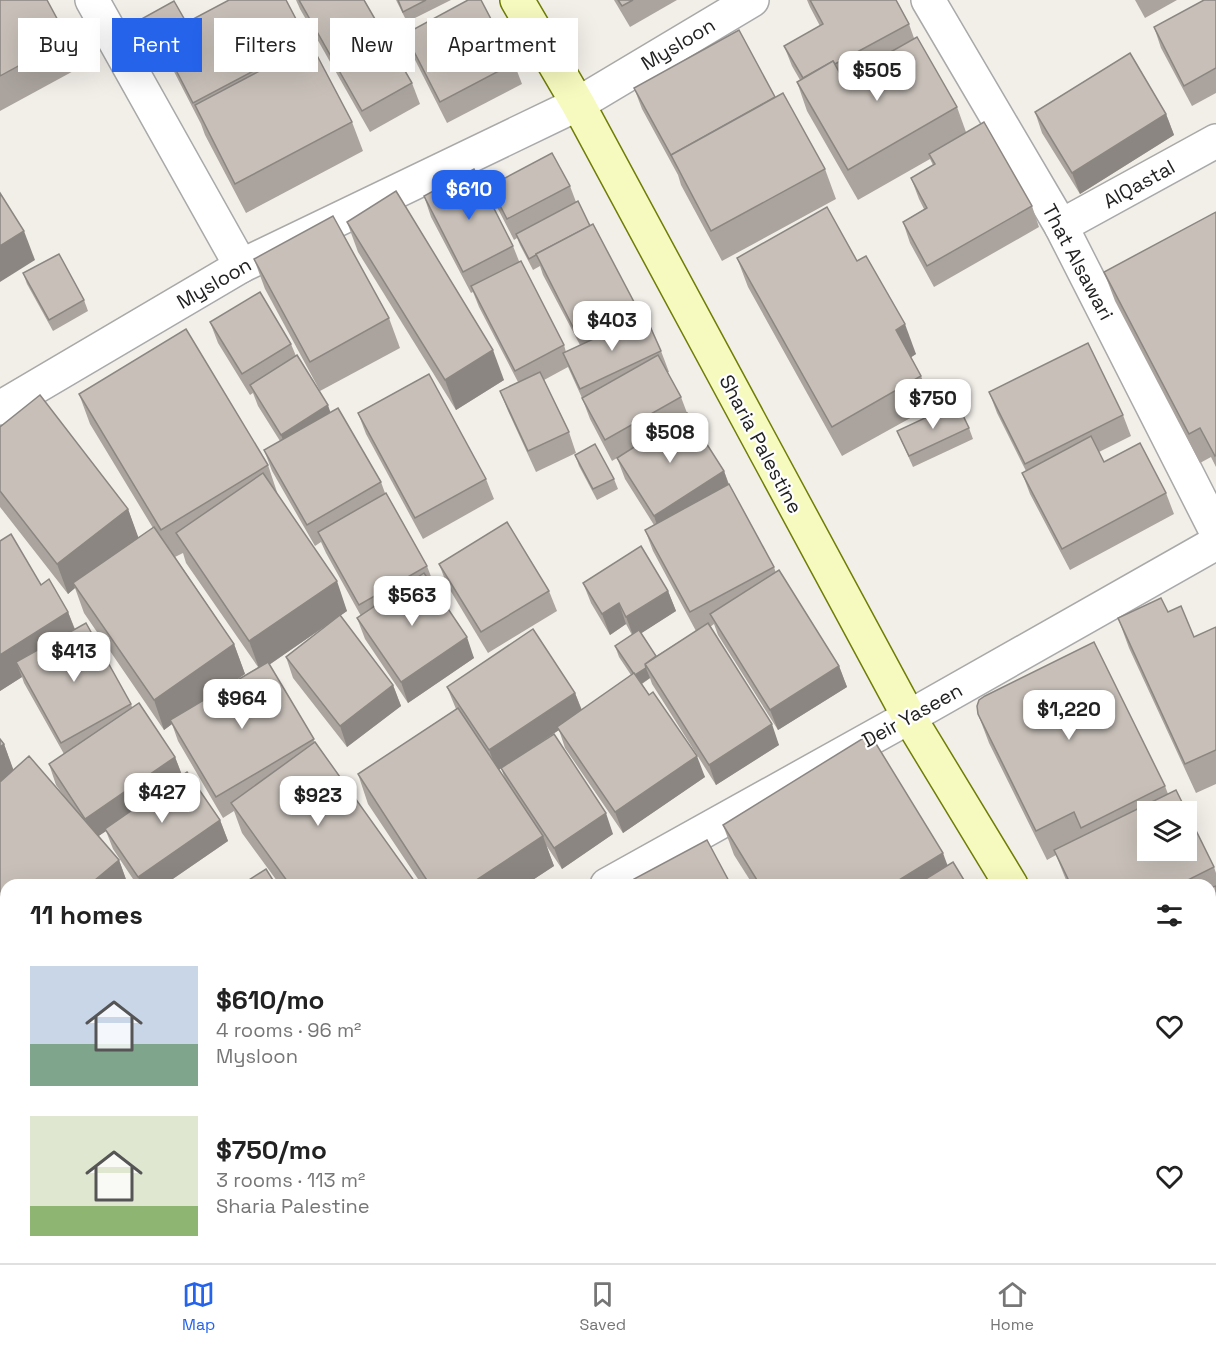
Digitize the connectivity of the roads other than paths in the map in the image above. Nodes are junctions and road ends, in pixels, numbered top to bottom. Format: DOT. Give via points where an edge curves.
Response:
graph roads {
  1 [pos="92,0"];
  2 [pos="517,0"];
  3 [pos="752,0"];
  4 [pos="928,0"];
  5 [pos="578,104"];
  6 [pos="1216,141"];
  7 [pos="1061,226"];
  8 [pos="241,266"];
  9 [pos="0,408"];
  10 [pos="1216,531"];
  11 [pos="1216,543"];
  12 [pos="909,717"];
  13 [pos="618,879"];
  14 [pos="1007,879"];
  1 -- 8 [label="street"];
  2 -- 5 [label="street, Sharia Palestine"];
  3 -- 5 [label="street, Mysloon"];
  4 -- 7 [label="street, That Alsawari"];
  5 -- 8 [label="street, Mysloon"];
  5 -- 12 [label="street, Sharia Palestine"];
  6 -- 7 [label="street, AlQastal"];
  7 -- 10 [label="street, That Alsawari"];
  8 -- 9 [label="street, Mysloon"];
  11 -- 12 [label="street, Deir Yaseen"];
  12 -- 13 [label="street, Deir Yaseen"];
  12 -- 14 [label="street, Sharia Palestine"];
}
